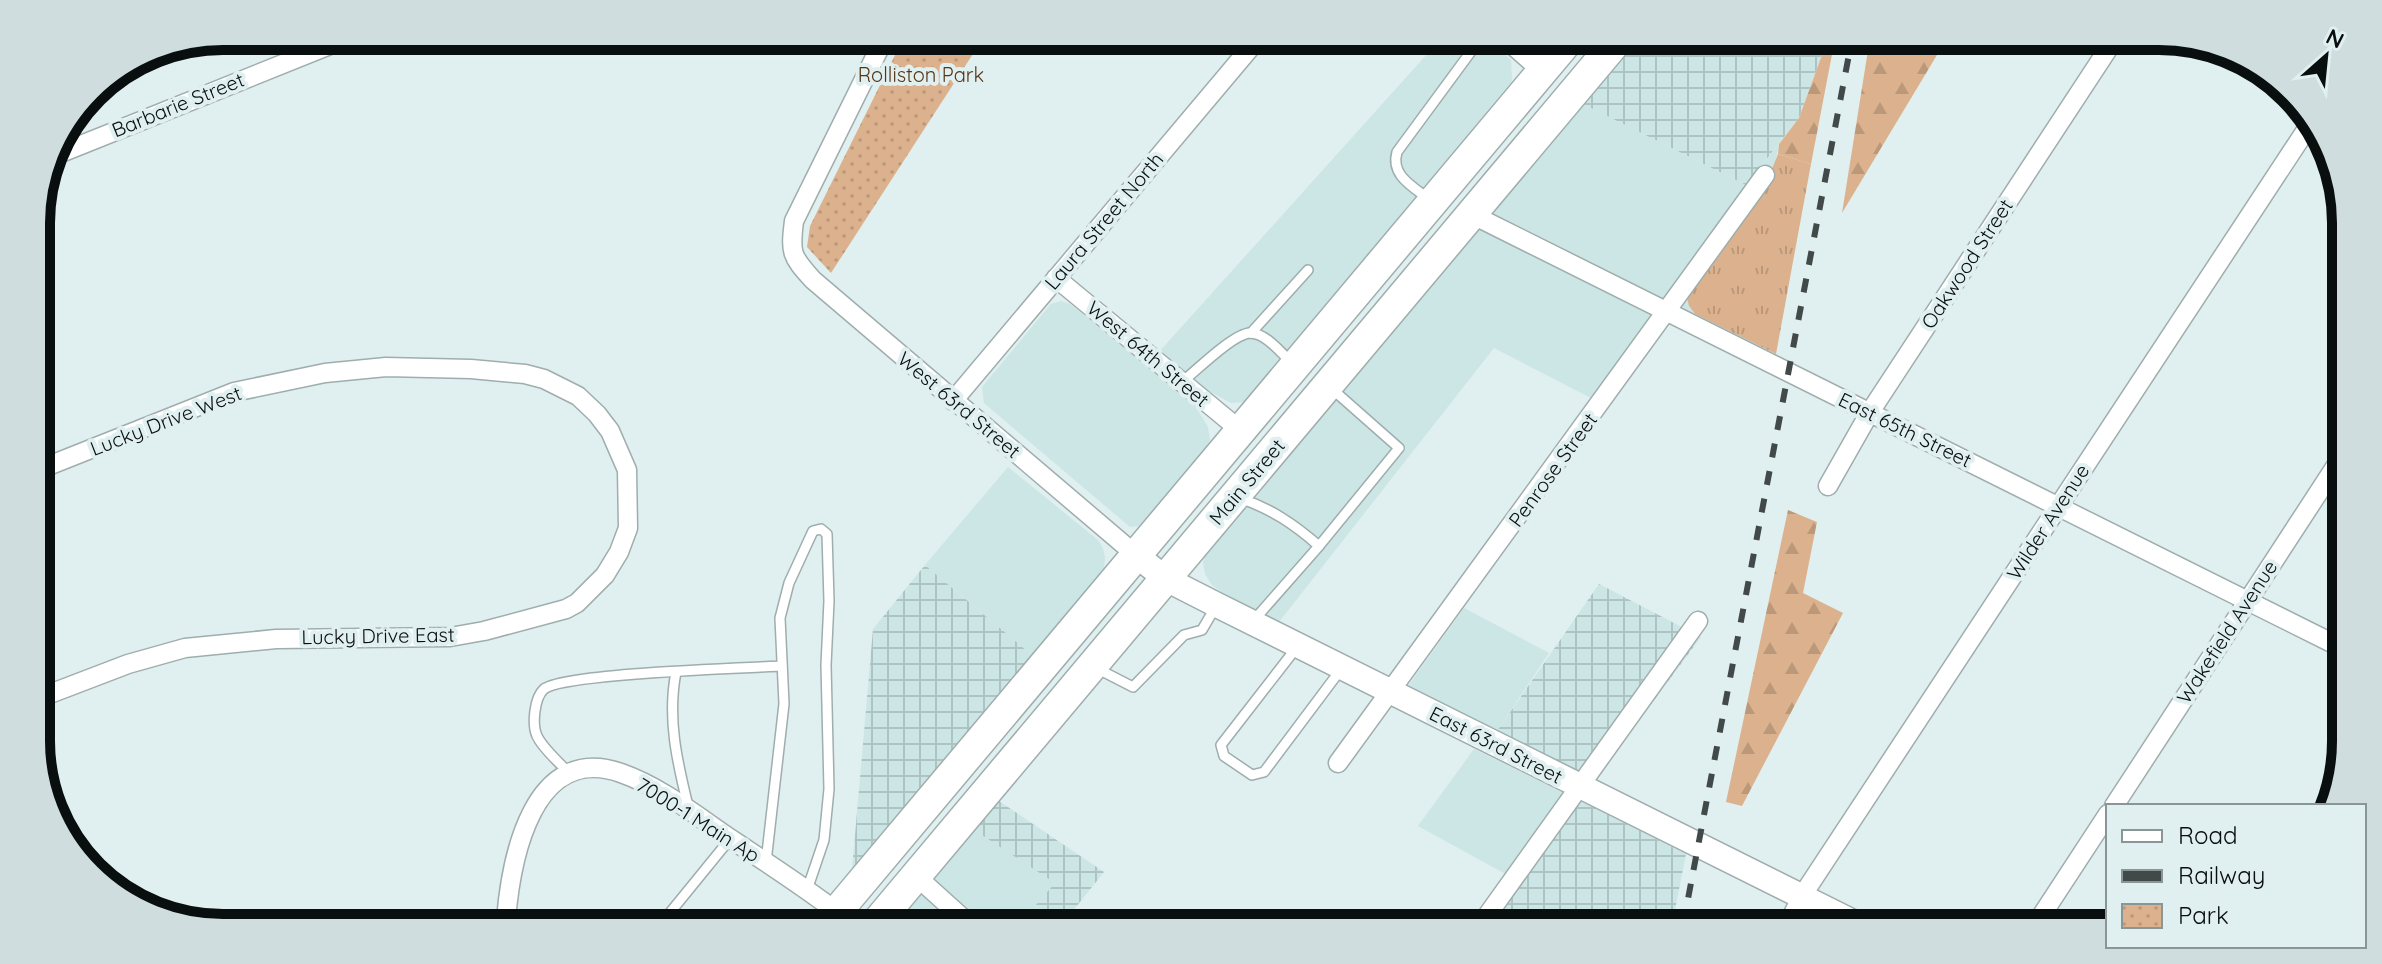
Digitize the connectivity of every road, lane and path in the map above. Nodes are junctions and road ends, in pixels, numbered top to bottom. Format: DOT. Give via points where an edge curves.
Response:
graph roads {
  1 [pos="318,50"];
  2 [pos="879,50"];
  3 [pos="1248,50"];
  4 [pos="1472,50"];
  5 [pos="1518,50"];
  6 [pos="1560,50"];
  7 [pos="1575,50"];
  8 [pos="1609,50"];
  9 [pos="2107,50"];
  10 [pos="1542,71"];
  11 [pos="2305,131"];
  12 [pos="66,151"];
  13 [pos="1765,175"];
  14 [pos="1432,202"];
  15 [pos="1471,214"];
  16 [pos="1308,270"];
  17 [pos="1056,278"];
  18 [pos="1667,312"];
  19 [pos="1251,333"];
  20 [pos="1294,365"];
  21 [pos="1182,382"];
  22 [pos="1328,386"];
  23 [pos="953,401"];
  24 [pos="1870,412"];
  25 [pos="1240,430"];
  26 [pos="610,431"];
  27 [pos="50,465"];
  28 [pos="2332,472"];
  29 [pos="1828,486"];
  30 [pos="1235,497"];
  31 [pos="2059,506"];
  32 [pos="1319,546"];
  33 [pos="1136,555"];
  34 [pos="1166,579"];
  35 [pos="2248,601"];
  36 [pos="1217,605"];
  37 [pos="1698,621"];
  38 [pos="1252,623"];
  39 [pos="2332,643"];
  40 [pos="1298,646"];
  41 [pos="782,666"];
  42 [pos="1093,667"];
  43 [pos="1342,668"];
  44 [pos="676,672"];
  45 [pos="1391,692"];
  46 [pos="50,694"];
  47 [pos="1338,763"];
  48 [pos="569,773"];
  49 [pos="1578,786"];
  50 [pos="2115,804"];
  51 [pos="688,810"];
  52 [pos="2106,817"];
  53 [pos="730,839"];
  54 [pos="766,862"];
  55 [pos="916,876"];
  56 [pos="807,890"];
  57 [pos="1802,896"];
  58 [pos="507,914"];
  59 [pos="669,914"];
  60 [pos="831,914"];
  61 [pos="835,914"];
  62 [pos="884,914"];
  63 [pos="953,914"];
  64 [pos="1488,914"];
  65 [pos="1793,914"];
  66 [pos="1837,914"];
  67 [pos="2043,914"];
  1 -- 12 [label="street, Barbarie Street"];
  2 -- 23 [label="street, West 63rd Street" via="794,221 791,248 813,280"];
  3 -- 17 [label="street, Laura Street North"];
  4 -- 14 [label="lane" via="1397,152 1398,174"];
  5 -- 10 [label="street"];
  6 -- 10 [label="main road, Main Street"];
  7 -- 15 [label="main road" via="1549,93 1473,187"];
  8 -- 15 [label="main road, Main Street"];
  9 -- 24 [label="street, Oakwood Street"];
  10 -- 14 [label="main road, Main Street"];
  11 -- 31 [label="street, Wilder Avenue"];
  13 -- 18 [label="street, Penrose Street"];
  14 -- 20 [label="main road, Main Street"];
  15 -- 18 [label="street, East 65th Street"];
  15 -- 22 [label="main road, Main Street"];
  16 -- 19 [label="lane"];
  17 -- 21 [label="street, West 64th Street"];
  17 -- 23 [label="street, Laura Street North"];
  18 -- 24 [label="street, East 65th Street"];
  18 -- 45 [label="street, Penrose Street"];
  19 -- 20 [label="lane"];
  19 -- 21 [label="lane" via="1237,337"];
  20 -- 25 [label="main road, Main Street"];
  21 -- 25 [label="street, West 64th Street"];
  22 -- 30 [label="main road, Main Street"];
  22 -- 32 [label="lane" via="1399,448"];
  23 -- 33 [label="street, West 63rd Street"];
  24 -- 29 [label="street, Oakwood Street"];
  24 -- 31 [label="street, East 65th Street"];
  25 -- 33 [label="main road, Main Street"];
  26 -- 27 [label="street, Lucky Drive West" via="578,396 544,379 471,369 386,367 234,392"];
  26 -- 46 [label="street, Lucky Drive East" via="627,470 628,528 605,575 566,609 450,637 276,639 185,648"];
  28 -- 35 [label="street, Wakefield Avenue"];
  30 -- 32 [label="lane" via="1261,505"];
  30 -- 34 [label="main road, Main Street"];
  31 -- 35 [label="street, East 65th Street"];
  31 -- 57 [label="street, Wilder Avenue"];
  32 -- 38 [label="lane"];
  33 -- 34 [label="street, East 63rd Street"];
  33 -- 61 [label="main road, Main Street"];
  34 -- 36 [label="street, East 63rd Street"];
  34 -- 42 [label="main road, Main Street"];
  35 -- 39 [label="street, East 65th Street"];
  35 -- 50 [label="street, Wakefield Avenue"];
  36 -- 38 [label="street, East 63rd Street"];
  36 -- 42 [label="lane" via="1202,630 1184,635 1133,687"];
  37 -- 49 [label="street"];
  38 -- 40 [label="street, East 63rd Street"];
  40 -- 43 [label="street, East 63rd Street"];
  40 -- 43 [label="lane" via="1221,745 1224,756 1252,775 1264,772"];
  41 -- 44 [label="lane"];
  41 -- 54 [label="lane" via="784,704"];
  41 -- 56 [label="lane" via="780,618 789,583 813,531 821,529 828,542 829,789 824,840"];
  42 -- 55 [label="main road, Main Street"];
  43 -- 45 [label="street, East 63rd Street"];
  44 -- 48 [label="lane" via="574,681 544,689 536,704 537,735"];
  44 -- 51 [label="lane" via="672,729"];
  45 -- 47 [label="street, Penrose Street"];
  45 -- 49 [label="street, East 63rd Street"];
  48 -- 51 [label="street, 7000-1 Main Ap" via="622,773"];
  48 -- 58 [label="street" via="541,794 531,811 519,844"];
  49 -- 57 [label="street, East 63rd Street"];
  49 -- 64 [label="street"];
  51 -- 53 [label="street, 7000-1 Main Ap"];
  52 -- 67 [label="street"];
  53 -- 54 [label="street, 7000-1 Main Ap"];
  53 -- 59 [label="lane"];
  54 -- 56 [label="street, 7000-1 Main Ap"];
  55 -- 62 [label="main road, Main Street"];
  55 -- 63 [label="street"];
  56 -- 60 [label="street, 7000-1 Main Ap"];
  57 -- 65 [label="street, Wilder Avenue"];
  57 -- 66 [label="street, East 63rd Street"];
}
